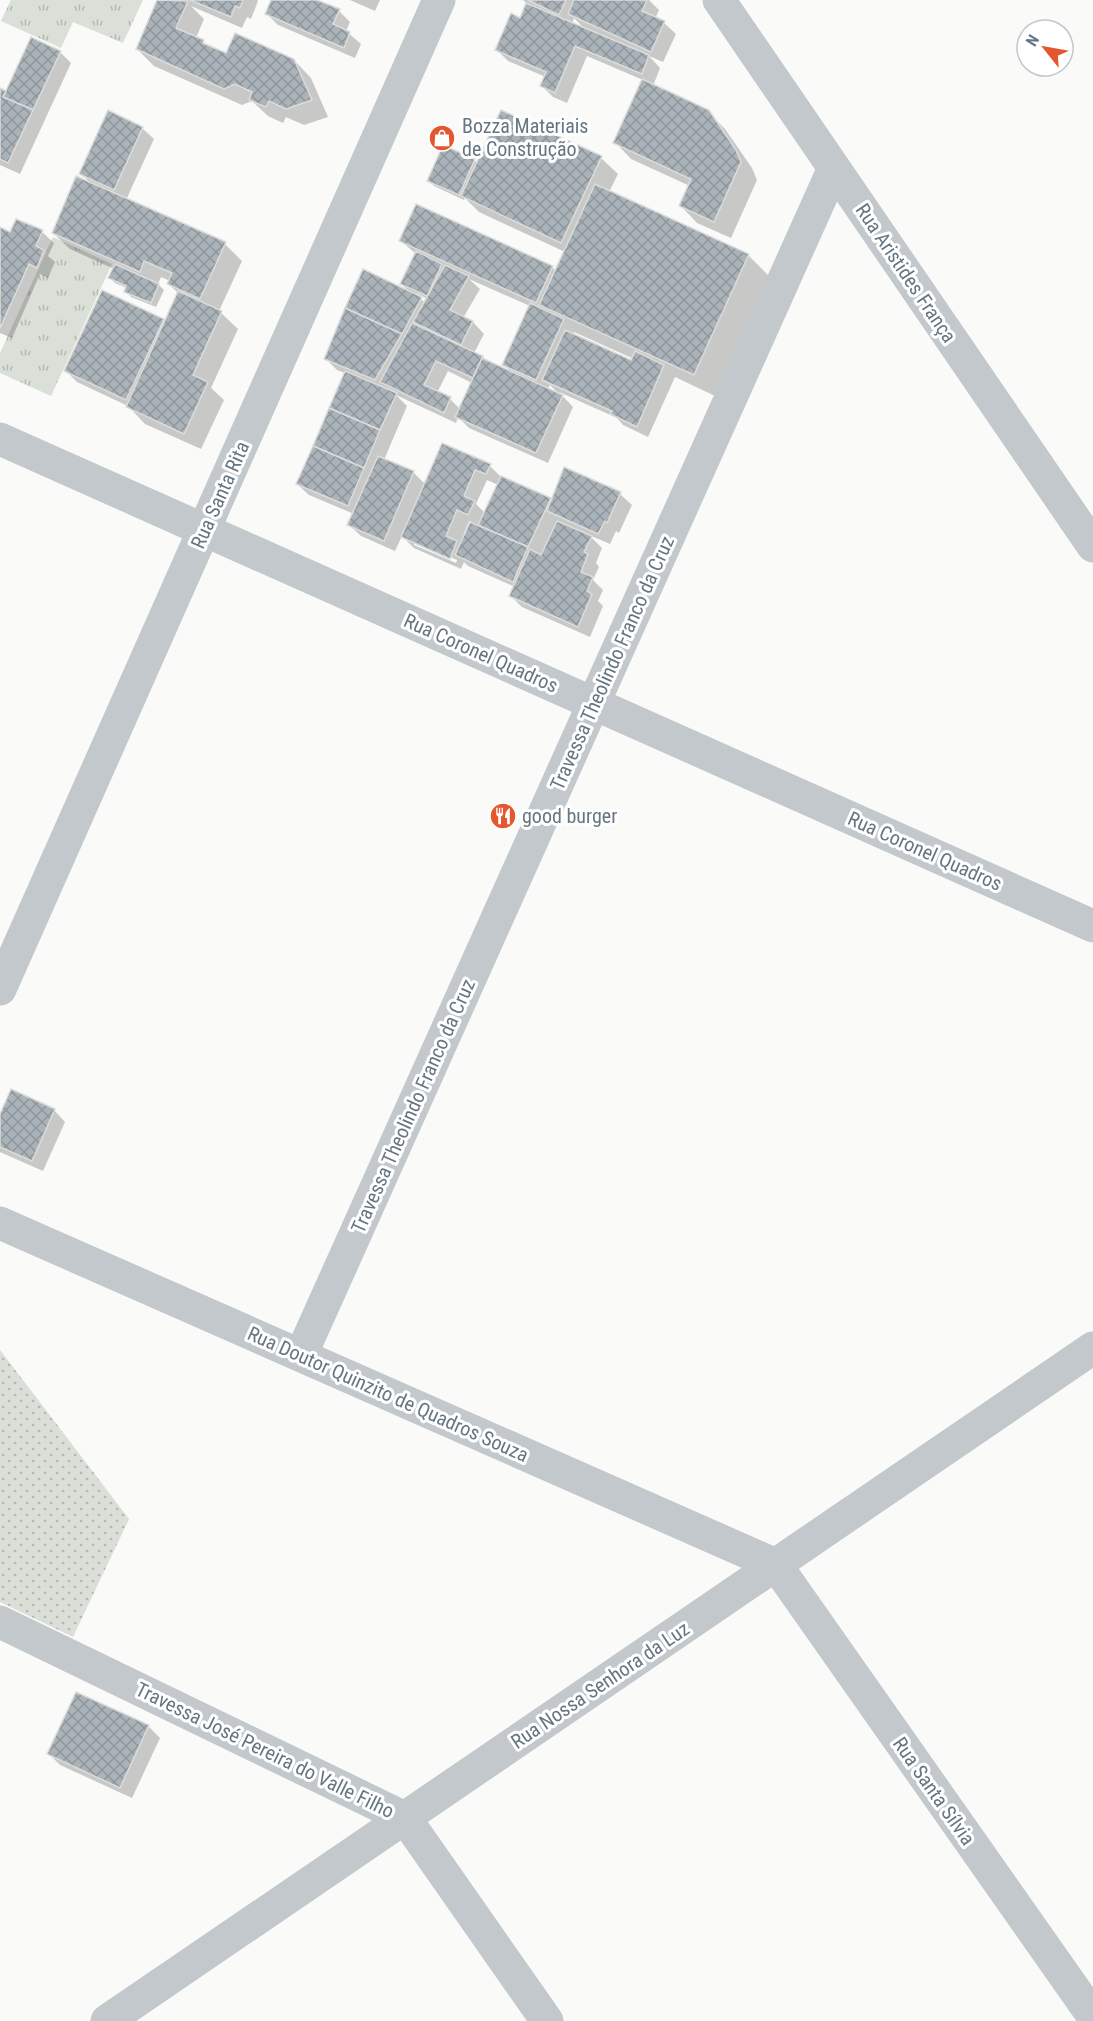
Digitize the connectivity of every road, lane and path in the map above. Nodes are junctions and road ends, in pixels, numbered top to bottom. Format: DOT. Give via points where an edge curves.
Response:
graph roads {
  1 [pos="439,0"];
  2 [pos="719,0"];
  3 [pos="834,168"];
  4 [pos="0,439"];
  5 [pos="204,530"];
  6 [pos="1093,546"];
  7 [pos="594,703"];
  8 [pos="1093,926"];
  9 [pos="0,989"];
  10 [pos="0,1223"];
  11 [pos="1093,1348"];
  12 [pos="301,1355"];
  13 [pos="776,1565"];
  14 [pos="0,1622"];
  15 [pos="405,1818"];
  16 [pos="1093,2016"];
  17 [pos="107,2021"];
  18 [pos="547,2021"];
  1 -- 5 [label="street, Rua Santa Rita"];
  2 -- 3 [label="street, Rua Aristides França"];
  3 -- 6 [label="street, Rua Aristides França"];
  3 -- 7 [label="street, Travessa Theolindo Franco da Cruz"];
  4 -- 5 [label="street, Rua Coronel Quadros"];
  5 -- 7 [label="street, Rua Coronel Quadros"];
  5 -- 9 [label="street, Rua Santa Rita"];
  7 -- 8 [label="street, Rua Coronel Quadros"];
  7 -- 12 [label="street, Travessa Theolindo Franco da Cruz"];
  10 -- 12 [label="street, Rua Doutor Quinzito de Quadros Souza"];
  11 -- 13 [label="street, Rua Nossa Senhora da Luz"];
  12 -- 13 [label="street, Rua Doutor Quinzito de Quadros Souza"];
  13 -- 15 [label="street, Rua Nossa Senhora da Luz"];
  13 -- 16 [label="street, Rua Santa Sílvia"];
  14 -- 15 [label="street, Travessa José Pereira do Valle Filho"];
  15 -- 17 [label="street, Rua Nossa Senhora da Luz"];
  15 -- 18 [label="street, Travessa José Pereira do Valle Filho"];
}
